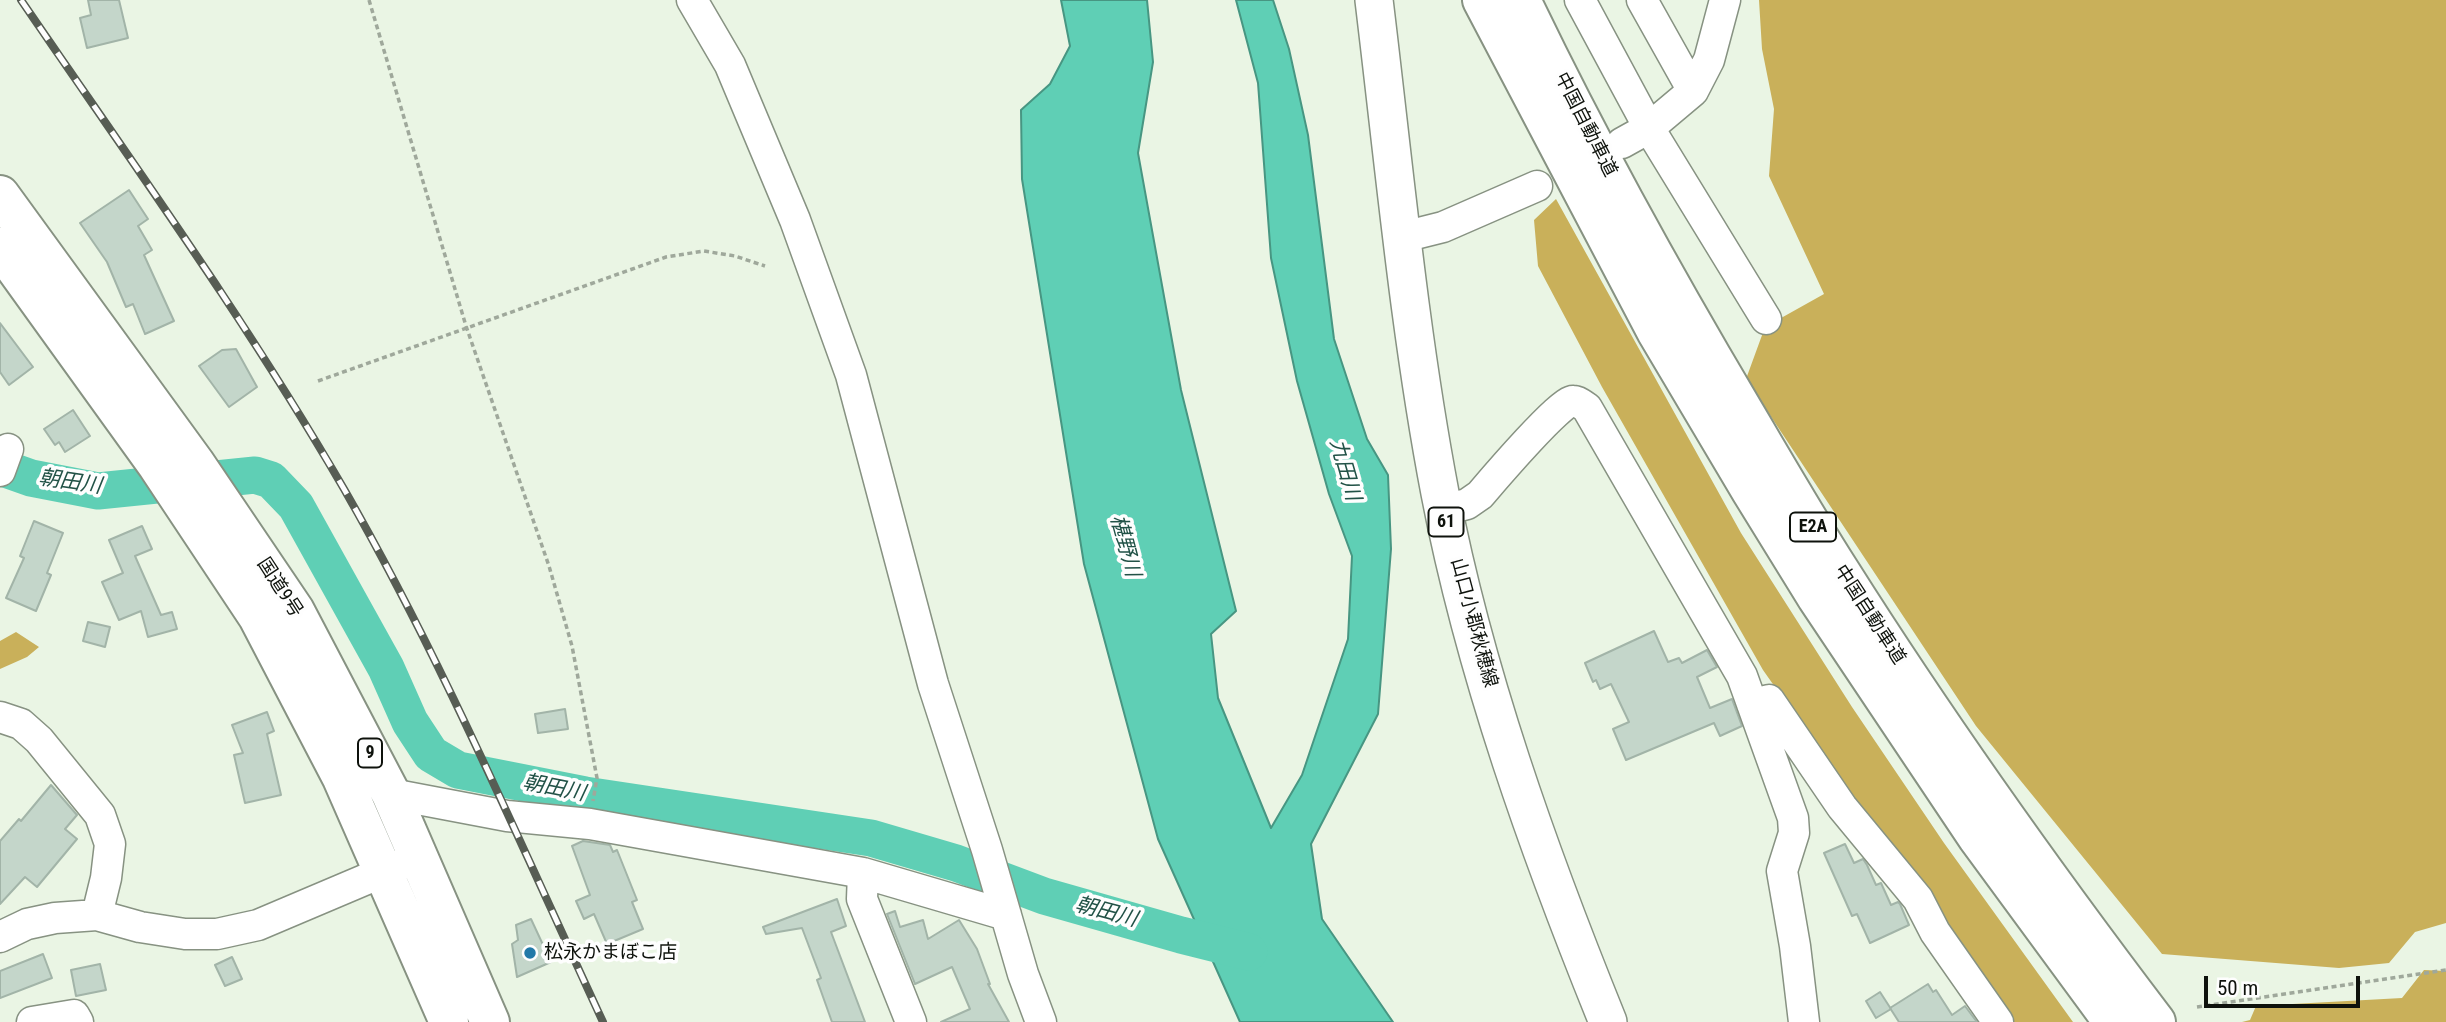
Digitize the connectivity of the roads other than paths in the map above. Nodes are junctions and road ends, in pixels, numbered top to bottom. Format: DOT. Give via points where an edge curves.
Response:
graph roads {
  1 [pos="692,0"];
  2 [pos="1374,0"];
  3 [pos="1482,0"];
  4 [pos="1521,0"];
  5 [pos="1580,0"];
  6 [pos="1642,0"];
  7 [pos="1725,0"];
  8 [pos="1693,91"];
  9 [pos="1649,128"];
  10 [pos="1622,143"];
  11 [pos="1537,186"];
  12 [pos="0,195"];
  13 [pos="1403,237"];
  14 [pos="0,247"];
  15 [pos="1766,319"];
  16 [pos="203,502"];
  17 [pos="1444,510"];
  18 [pos="1752,704"];
  19 [pos="0,717"];
  20 [pos="391,794"];
  21 [pos="418,856"];
  22 [pos="383,873"];
  23 [pos="863,873"];
  24 [pos="1004,908"];
  25 [pos="97,915"];
  26 [pos="0,937"];
  27 [pos="32,1022"];
  28 [pos="78,1022"];
  29 [pos="449,1022"];
  30 [pos="490,1022"];
  31 [pos="911,1022"];
  32 [pos="1041,1022"];
  33 [pos="1608,1022"];
  34 [pos="1804,1022"];
  35 [pos="1998,1022"];
  36 [pos="2113,1022"];
  37 [pos="2156,1022"];
  1 -- 24 [label="street" via="735,77 795,220 851,375 933,684"];
  2 -- 13 [label="main road, 山口小郡秋穂線 / 61"];
  3 -- 36 [label="highway, 中国自動車道 / E2A" via="1656,331 1817,598 1962,816"];
  4 -- 37 [label="highway, 中国自動車道 / E2A" via="1691,322 1839,570 2007,820"];
  5 -- 9 [label="street"];
  6 -- 8 [label="street"];
  7 -- 8 [label="street" via="1709,60"];
  8 -- 9 [label="street"];
  9 -- 10 [label="street"];
  9 -- 15 [label="street"];
  11 -- 13 [label="street" via="1443,227"];
  12 -- 16 [label="highway, 国道9号 / 9" via="195,463"];
  13 -- 17 [label="main road, 山口小郡秋穂線 / 61"];
  14 -- 16 [label="highway, 国道9号 / 9" via="157,465"];
  16 -- 20 [label="highway, 国道9号 / 9" via="295,611"];
  16 -- 22 [label="highway, 国道9号 / 9" via="342,778"];
  17 -- 18 [label="street" via="1480,495 1569,401 1587,408 1742,676"];
  17 -- 33 [label="main road, 山口小郡秋穂線 / 61" via="1464,602 1528,816"];
  18 -- 34 [label="street" via="1793,818 1794,833 1782,871"];
  18 -- 35 [label="street" via="1769,700 1842,807 1918,899 1935,932"];
  19 -- 25 [label="street" via="21,724 39,740 100,815 110,844"];
  20 -- 21 [label="highway, 国道9号 / 9"];
  20 -- 23 [label="street" via="454,814 590,824"];
  21 -- 22 [label="street"];
  21 -- 30 [label="highway, 国道9号 / 9"];
  22 -- 25 [label="street" via="258,925 217,934 140,927"];
  22 -- 29 [label="highway, 国道9号 / 9"];
  23 -- 24 [label="street"];
  23 -- 31 [label="street" via="863,899"];
  24 -- 32 [label="street"];
  25 -- 26 [label="street" via="55,918"];
  27 -- 28 [label="street" via="74,1015"];
}
